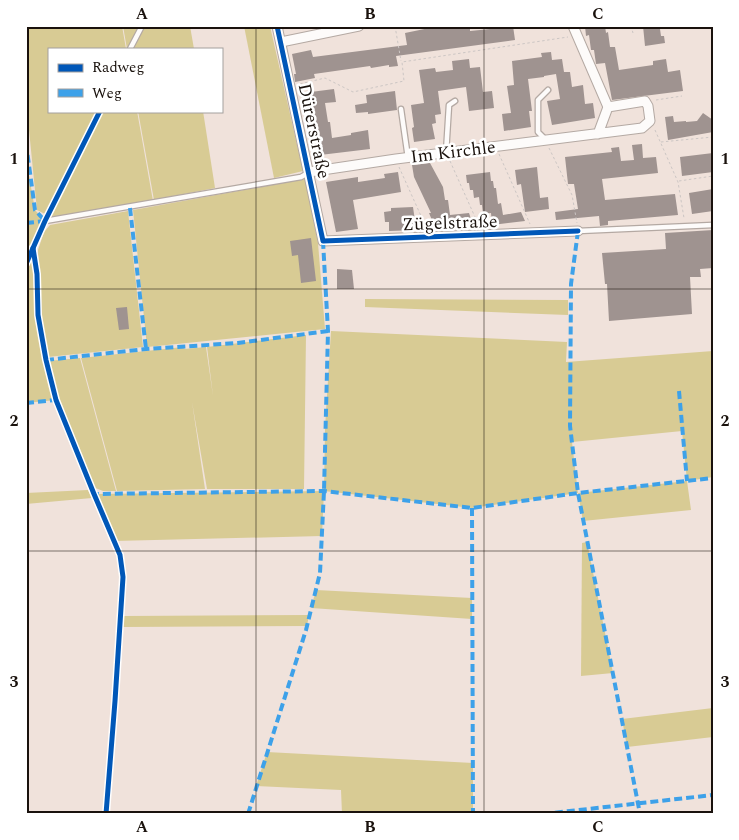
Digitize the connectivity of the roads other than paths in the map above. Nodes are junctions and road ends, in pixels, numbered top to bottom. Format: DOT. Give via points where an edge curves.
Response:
graph roads {
  1 [pos="142,26"];
  2 [pos="277,26"];
  3 [pos="359,26"];
  4 [pos="573,26"];
  5 [pos="280,42"];
  6 [pos="131,48"];
  7 [pos="548,90"];
  8 [pos="455,101"];
  9 [pos="608,106"];
  10 [pos="402,108"];
  11 [pos="100,112"];
  12 [pos="598,134"];
  13 [pos="546,140"];
  14 [pos="446,153"];
  15 [pos="408,158"];
  16 [pos="309,172"];
  17 [pos="45,222"];
  18 [pos="713,225"];
  19 [pos="578,231"];
  20 [pos="323,241"];
  21 [pos="33,248"];
  22 [pos="26,264"];
  23 [pos="94,494"];
  1 -- 6 [label="lane"];
  2 -- 5 [label="street, Dürerstraße"];
  3 -- 5 [label="street"];
  4 -- 9 [label="street"];
  5 -- 16 [label="street, Dürerstraße"];
  7 -- 13 [label="lane" via="538,100 538,132"];
  8 -- 14 [label="lane" via="449,105"];
  9 -- 12 [label="street"];
  9 -- 12 [label="street, Im Kirchle" via="645,101 650,122 642,128"];
  10 -- 15 [label="lane"];
  11 -- 17 [label="lane"];
  12 -- 13 [label="street, Im Kirchle"];
  13 -- 14 [label="street, Im Kirchle"];
  14 -- 15 [label="street, Im Kirchle"];
  15 -- 16 [label="street, Im Kirchle"];
  16 -- 17 [label="lane" via="301,177"];
  16 -- 20 [label="street, Dürerstraße"];
  17 -- 21 [label="lane"];
  18 -- 19 [label="lane, Zügelstraße"];
  19 -- 20 [label="street, Zügelstraße"];
  21 -- 22 [label="lane"];
  21 -- 23 [label="lane" via="38,315 46,360 56,400"];
}
